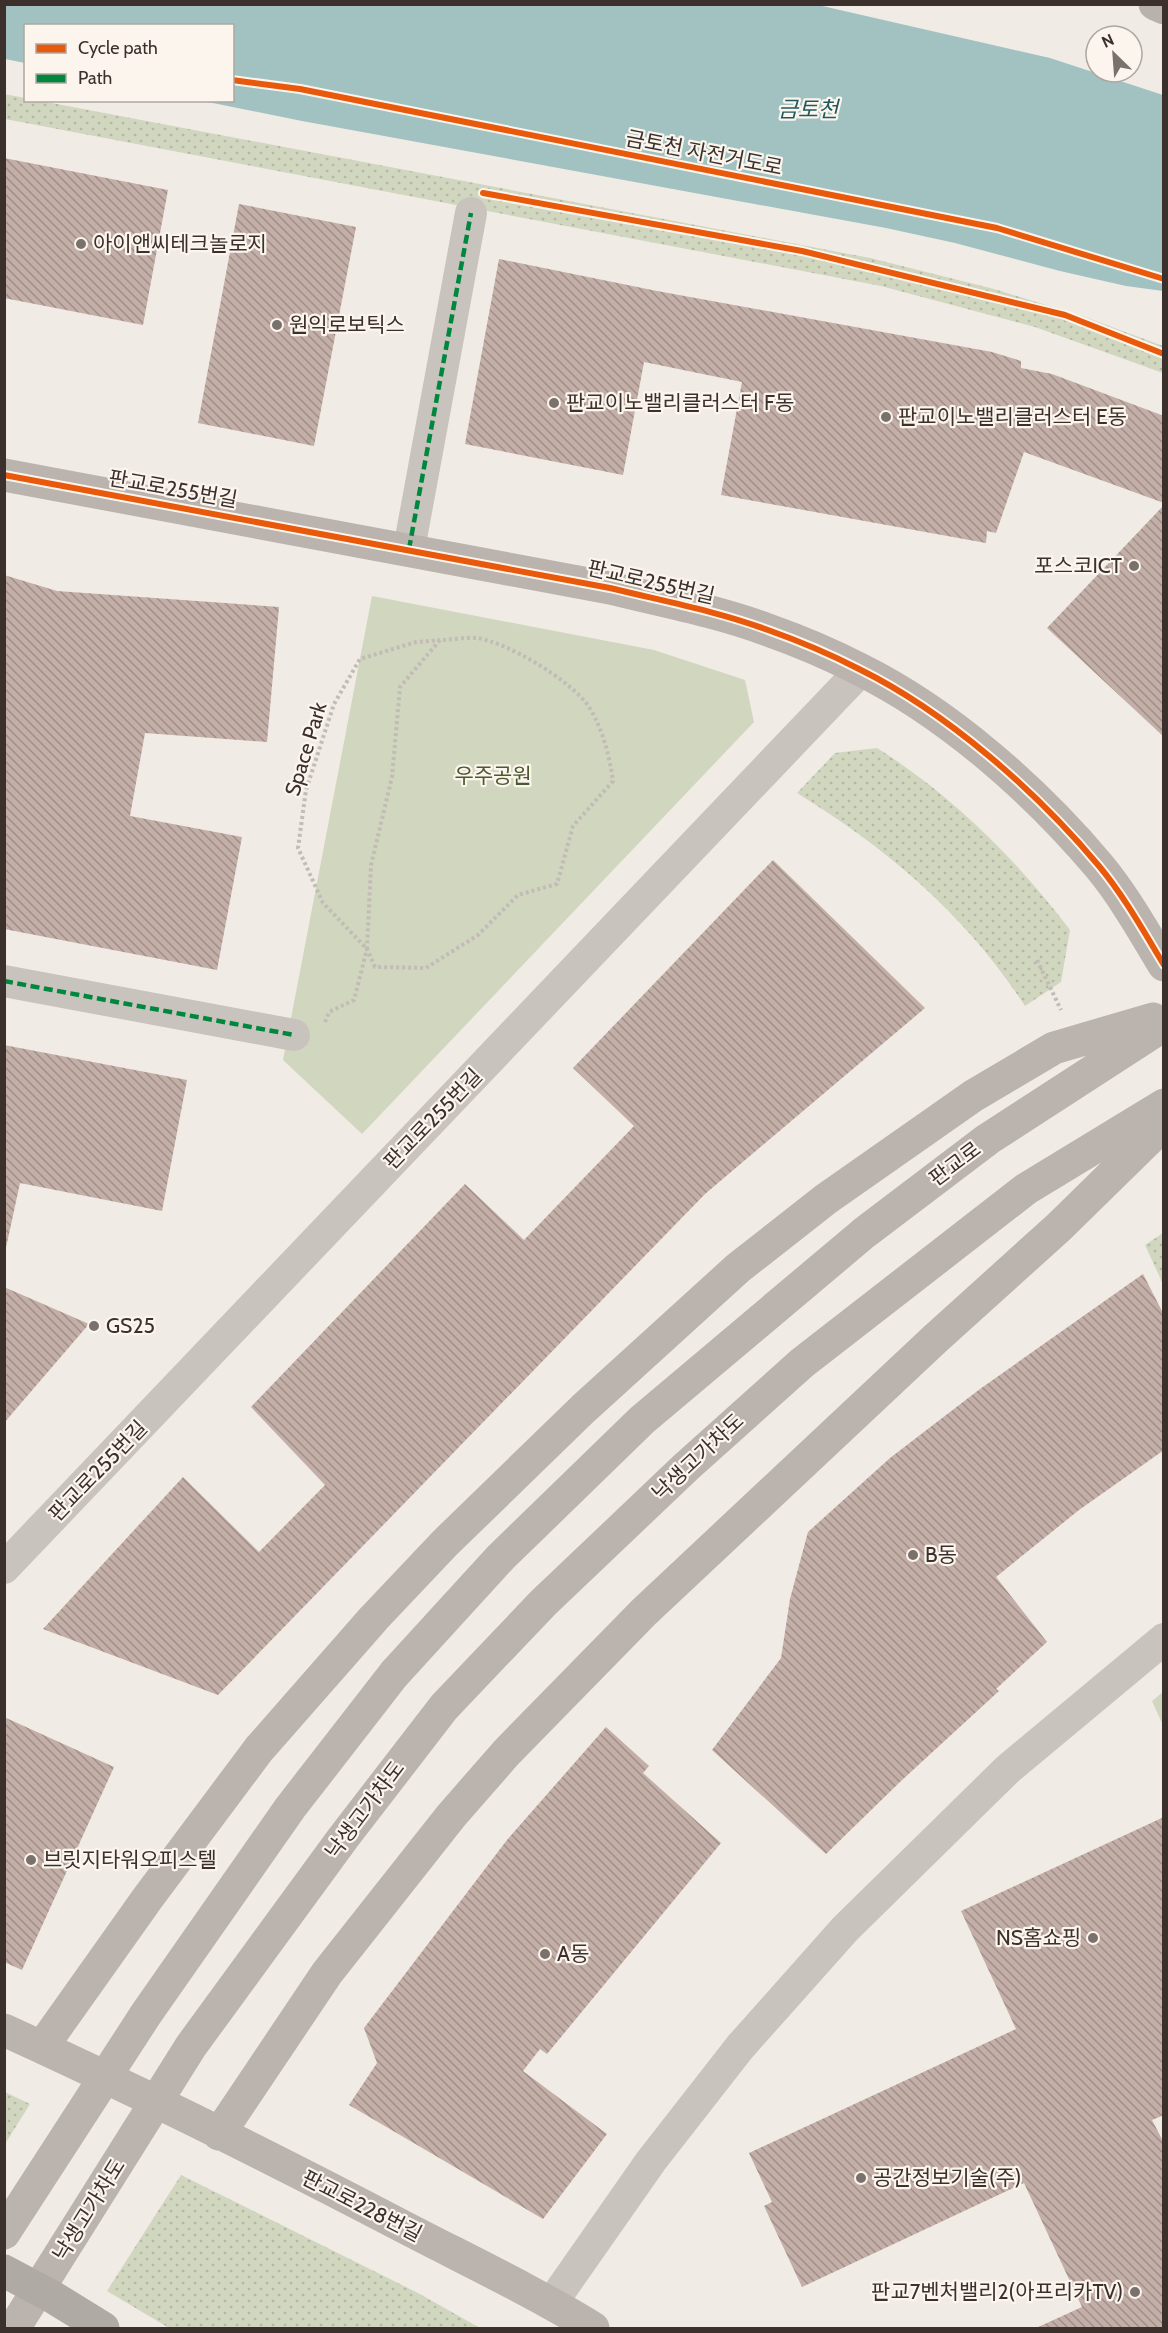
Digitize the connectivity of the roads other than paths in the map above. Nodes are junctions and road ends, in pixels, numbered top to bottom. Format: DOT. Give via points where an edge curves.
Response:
graph roads {
  1 [pos="1155,4"];
  2 [pos="1164,8"];
  3 [pos="471,213"];
  4 [pos="4,475"];
  5 [pos="409,549"];
  6 [pos="861,670"];
  7 [pos="1164,965"];
  8 [pos="4,981"];
  9 [pos="1164,1016"];
  10 [pos="1164,1025"];
  11 [pos="294,1035"];
  12 [pos="1164,1105"];
  13 [pos="1164,1124"];
  14 [pos="4,1569"];
  15 [pos="1164,1639"];
  16 [pos="4,2030"];
  17 [pos="42,2047"];
  18 [pos="219,2134"];
  19 [pos="4,2233"];
  20 [pos="4,2271"];
  21 [pos="551,2304"];
  22 [pos="14,2328"];
  23 [pos="103,2328"];
  24 [pos="593,2328"];
  1 -- 2 [label="main road"];
  3 -- 5 [label="street"];
  4 -- 5 [label="main road, 판교로255번길"];
  5 -- 6 [label="main road, 판교로255번길" via="705,610 766,629"];
  6 -- 7 [label="main road, 판교로255번길" via="963,734 1054,815 1101,868"];
  6 -- 14 [label="street, 판교로255번길"];
  8 -- 11 [label="street"];
  9 -- 17 [label="main road" via="1054,1048 973,1096 826,1199 738,1268 583,1409 374,1618 259,1749"];
  10 -- 19 [label="main road, 판교로" via="988,1139 864,1233 633,1428 501,1557 394,1674 291,1808 146,2014"];
  12 -- 22 [label="main road, 낙생고가차도" via="1026,1189 802,1363 543,1603 444,1707 192,2046"];
  13 -- 18 [label="main road" via="1059,1227 644,1612 506,1754 451,1815 327,1973"];
  15 -- 21 [label="street" via="1008,1769 845,1929 740,2047 651,2161"];
  16 -- 17 [label="main road, 판교로228번길"];
  17 -- 18 [label="main road, 판교로228번길"];
  18 -- 21 [label="main road, 판교로228번길"];
  20 -- 23 [label="highway"];
  21 -- 24 [label="main road, 판교로228번길"];
}
